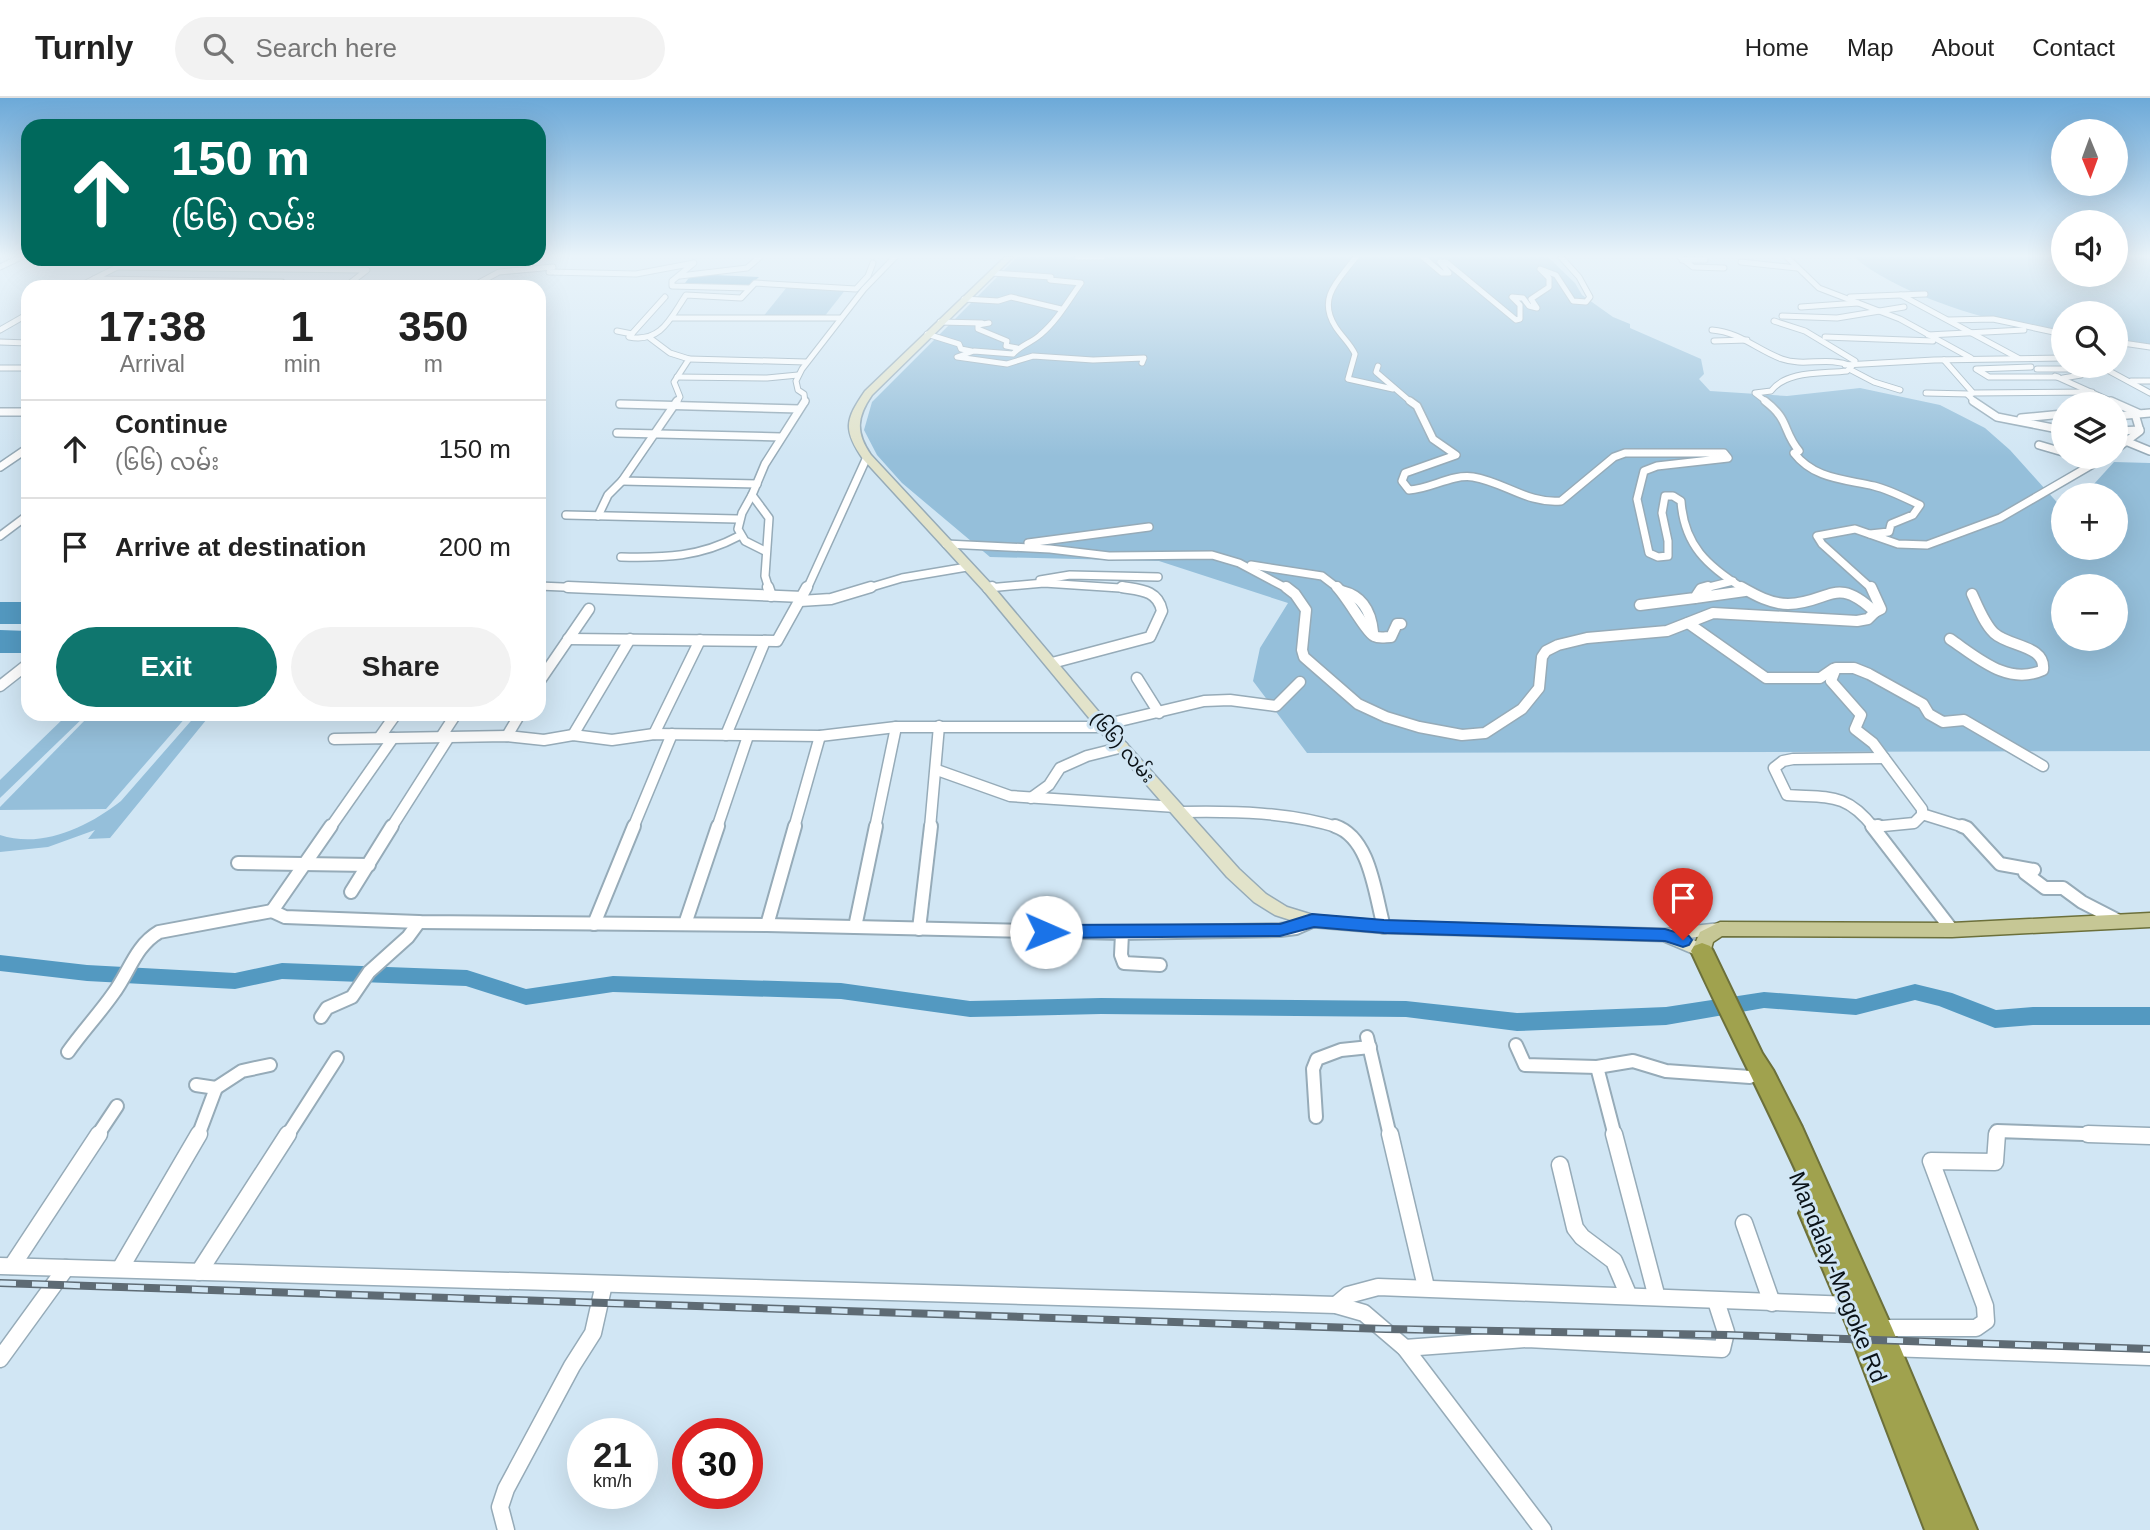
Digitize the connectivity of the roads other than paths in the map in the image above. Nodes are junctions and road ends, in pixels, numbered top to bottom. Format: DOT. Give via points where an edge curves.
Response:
graph roads {
  1 [pos="641,324"];
  2 [pos="667,324"];
  3 [pos="835,324"];
  4 [pos="938,324"];
  5 [pos="984,324"];
  6 [pos="1049,324"];
  7 [pos="1334,324"];
  8 [pos="1783,324"];
  9 [pos="1908,324"];
  10 [pos="1953,324"];
  11 [pos="2013,324"];
  12 [pos="1712,330"];
  13 [pos="2037,330"];
  14 [pos="617,331"];
  15 [pos="2051,332"];
  16 [pos="1969,333"];
  17 [pos="632,334"];
  18 [pos="927,334"];
  19 [pos="1926,335"];
  20 [pos="1825,337"];
  21 [pos="650,338"];
  22 [pos="1747,340"];
  23 [pos="1714,341"];
  24 [pos="1936,341"];
  25 [pos="0,342"];
  26 [pos="21,343"];
  27 [pos="2128,344"];
  28 [pos="2150,347"];
  29 [pos="1017,348"];
  30 [pos="974,351"];
  31 [pos="2051,358"];
  32 [pos="688,359"];
  33 [pos="1944,359"];
  34 [pos="1973,359"];
  35 [pos="2010,359"];
  36 [pos="2019,359"];
  37 [pos="806,362"];
  38 [pos="1142,363"];
  39 [pos="1861,364"];
  40 [pos="1378,366"];
  41 [pos="1835,366"];
  42 [pos="0,368"];
  43 [pos="21,368"];
  44 [pos="1851,368"];
  45 [pos="2034,368"];
  46 [pos="2051,368"];
  47 [pos="2051,374"];
  48 [pos="798,376"];
  49 [pos="677,377"];
  50 [pos="2051,377"];
  51 [pos="2061,378"];
  52 [pos="2122,378"];
  53 [pos="2128,381"];
  54 [pos="2150,381"];
  55 [pos="1393,389"];
  56 [pos="1900,390"];
  57 [pos="2092,392"];
  58 [pos="1926,393"];
  59 [pos="2051,393"];
  60 [pos="2150,393"];
  61 [pos="1971,394"];
  62 [pos="620,404"];
  63 [pos="674,405"];
  64 [pos="799,409"];
  65 [pos="2128,410"];
  66 [pos="0,412"];
  67 [pos="21,412"];
  68 [pos="2150,413"];
  69 [pos="2128,414"];
  70 [pos="2137,414"];
  71 [pos="2051,416"];
  72 [pos="1997,417"];
  73 [pos="2051,428"];
  74 [pos="2128,430"];
  75 [pos="2140,430"];
  76 [pos="617,433"];
  77 [pos="656,434"];
  78 [pos="781,437"];
  79 [pos="2128,442"];
  80 [pos="2039,445"];
  81 [pos="2051,448"];
  82 [pos="2150,451"];
  83 [pos="21,453"];
  84 [pos="867,457"];
  85 [pos="0,467"];
  86 [pos="2085,469"];
  87 [pos="622,481"];
  88 [pos="757,484"];
  89 [pos="752,495"];
  90 [pos="566,515"];
  91 [pos="598,516"];
  92 [pos="737,519"];
  93 [pos="21,520"];
  94 [pos="1149,527"];
  95 [pos="1870,534"];
  96 [pos="0,536"];
  97 [pos="739,536"];
  98 [pos="946,544"];
  99 [pos="999,548"];
  100 [pos="1012,548"];
  101 [pos="765,551"];
  102 [pos="621,557"];
  103 [pos="965,564"];
  104 [pos="1240,564"];
  105 [pos="1158,577"];
  106 [pos="1733,581"];
  107 [pos="1009,583"];
  108 [pos="546,586"];
  109 [pos="988,588"];
  110 [pos="1745,591"];
  111 [pos="1972,594"];
  112 [pos="771,596"];
  113 [pos="1695,598"];
  114 [pos="802,599"];
  115 [pos="1640,606"];
  116 [pos="589,609"];
  117 [pos="1875,612"];
  118 [pos="1688,623"];
  119 [pos="1401,624"];
  120 [pos="568,639"];
  121 [pos="630,639"];
  122 [pos="1950,639"];
  123 [pos="700,640"];
  124 [pos="765,641"];
  125 [pos="1052,663"];
  126 [pos="546,665"];
  127 [pos="21,670"];
  128 [pos="1833,670"];
  129 [pos="1137,678"];
  130 [pos="1300,682"];
  131 [pos="0,686"];
  132 [pos="1159,713"];
  133 [pos="391,721"];
  134 [pos="453,721"];
  135 [pos="516,721"];
  136 [pos="939,726"];
  137 [pos="1104,726"];
  138 [pos="896,727"];
  139 [pos="654,734"];
  140 [pos="672,734"];
  141 [pos="726,735"];
  142 [pos="507,736"];
  143 [pos="573,736"];
  144 [pos="748,736"];
  145 [pos="820,736"];
  146 [pos="379,737"];
  147 [pos="445,737"];
  148 [pos="334,738"];
  149 [pos="393,738"];
  150 [pos="1123,747"];
  151 [pos="1884,758"];
  152 [pos="2043,766"];
  153 [pos="937,770"];
  154 [pos="1031,798"];
  155 [pos="1179,809"];
  156 [pos="1922,814"];
  157 [pos="1873,827"];
  158 [pos="238,863"];
  159 [pos="303,865"];
  160 [pos="369,865"];
  161 [pos="351,892"];
  162 [pos="272,911"];
  163 [pos="1312,920"];
  164 [pos="2119,920"];
  165 [pos="2150,920"];
  166 [pos="419,922"];
  167 [pos="594,924"];
  168 [pos="685,924"];
  169 [pos="767,925"];
  170 [pos="1384,926"];
  171 [pos="855,927"];
  172 [pos="919,929"];
  173 [pos="1720,929"];
  174 [pos="1952,930"];
  175 [pos="1122,933"];
  176 [pos="1665,935"];
  177 [pos="1702,951"];
  178 [pos="1160,965"];
  179 [pos="321,1017"];
  180 [pos="1516,1045"];
  181 [pos="68,1052"];
  182 [pos="337,1058"];
  183 [pos="270,1065"];
  184 [pos="1597,1067"];
  185 [pos="1751,1067"];
  186 [pos="196,1085"];
  187 [pos="216,1088"];
  188 [pos="117,1106"];
  189 [pos="1317,1116"];
  190 [pos="2150,1136"];
  191 [pos="1560,1165"];
  192 [pos="1744,1223"];
  193 [pos="6,1266"];
  194 [pos="66,1268"];
  195 [pos="120,1269"];
  196 [pos="199,1272"];
  197 [pos="604,1284"];
  198 [pos="1426,1287"];
  199 [pos="1629,1294"];
  200 [pos="1656,1294"];
  201 [pos="1716,1301"];
  202 [pos="1772,1303"];
  203 [pos="1336,1305"];
  204 [pos="1871,1322"];
  205 [pos="5,1344"];
  206 [pos="1405,1348"];
  207 [pos="2150,1357"];
  208 [pos="0,1359"];
  209 [pos="506,1530"];
  210 [pos="1542,1530"];
  211 [pos="1941,1530"];
  212 [pos="1961,1530"];
  1 -- 17 [label="street"];
  2 -- 21 [label="street"];
  3 -- 37 [label="street"];
  4 -- 18 [label="street, (၆၆) လမ်း"];
  5 -- 29 [label="street" via="978,329"];
  6 -- 29 [label="street" via="1036,339"];
  7 -- 55 [label="street" via="1355,354 1348,379"];
  8 -- 39 [label="street" via="1805,331"];
  9 -- 19 [label="street"];
  10 -- 16 [label="street"];
  11 -- 13 [label="street"];
  12 -- 22 [label="street" via="1735,332"];
  13 -- 15 [label="street"];
  13 -- 16 [label="street"];
  14 -- 17 [label="street"];
  16 -- 19 [label="street"];
  16 -- 36 [label="street"];
  17 -- 21 [label="street" via="628,336 631,339"];
  18 -- 30 [label="street"];
  18 -- 84 [label="street, (၆၆) လမ်း" via="855,411 854,437"];
  19 -- 24 [label="street"];
  20 -- 24 [label="street"];
  21 -- 32 [label="street"];
  22 -- 23 [label="street"];
  22 -- 44 [label="street" via="1783,360 1827,359"];
  24 -- 34 [label="street"];
  25 -- 26 [label="street"];
  27 -- 28 [label="street"];
  29 -- 30 [label="street" via="1013,354"];
  30 -- 38 [label="street" via="957,357 1007,364 1033,356 1144,358"];
  31 -- 36 [label="street"];
  32 -- 37 [label="street"];
  32 -- 49 [label="street"];
  33 -- 34 [label="street"];
  33 -- 39 [label="street"];
  33 -- 61 [label="street"];
  34 -- 35 [label="street"];
  35 -- 36 [label="street"];
  35 -- 45 [label="street"];
  37 -- 48 [label="street"];
  39 -- 44 [label="street"];
  40 -- 55 [label="street" via="1376,372"];
  41 -- 44 [label="street"];
  42 -- 43 [label="street"];
  44 -- 56 [label="street"];
  44 -- 95 [label="street" via="1798,375 1778,382 1772,391 1755,393 1782,414 1799,451 1794,457 1809,468 1885,489 1920,505 1913,515 1891,524 1889,532"];
  45 -- 46 [label="street"];
  45 -- 47 [label="street"];
  45 -- 50 [label="street" via="1976,369 1989,377"];
  48 -- 49 [label="street"];
  48 -- 64 [label="street" via="797,390 806,400"];
  49 -- 63 [label="street" via="674,386 680,397"];
  51 -- 57 [label="street"];
  52 -- 53 [label="street"];
  53 -- 54 [label="street"];
  53 -- 60 [label="street"];
  55 -- 106 [label="street" via="1418,406 1431,436 1455,455 1405,473 1402,481 1409,489 1470,476 1555,503 1625,453 1728,456 1650,467 1642,474 1637,499 1649,553 1668,556 1660,514 1665,496 1678,497 1687,534"];
  58 -- 61 [label="street"];
  59 -- 61 [label="street"];
  61 -- 72 [label="street" via="1971,400"];
  62 -- 63 [label="street"];
  63 -- 64 [label="street"];
  63 -- 77 [label="street"];
  64 -- 78 [label="street"];
  65 -- 70 [label="street"];
  66 -- 67 [label="street"];
  68 -- 70 [label="street"];
  69 -- 70 [label="street"];
  70 -- 75 [label="street"];
  71 -- 72 [label="street"];
  72 -- 73 [label="street"];
  74 -- 75 [label="street"];
  75 -- 79 [label="street"];
  76 -- 77 [label="street"];
  77 -- 78 [label="street"];
  77 -- 87 [label="street"];
  78 -- 88 [label="street"];
  79 -- 82 [label="street"];
  80 -- 81 [label="street"];
  83 -- 85 [label="street"];
  84 -- 98 [label="street, (၆၆) လမ်း"];
  84 -- 114 [label="street"];
  86 -- 95 [label="street" via="2000,518 1927,545 1903,545"];
  87 -- 88 [label="street"];
  87 -- 91 [label="street" via="608,495"];
  88 -- 89 [label="street"];
  89 -- 92 [label="street"];
  89 -- 101 [label="street" via="769,518"];
  90 -- 91 [label="street"];
  91 -- 92 [label="street"];
  92 -- 97 [label="street"];
  93 -- 96 [label="street"];
  94 -- 100 [label="street"];
  95 -- 117 [label="street" via="1852,529 1817,536 1874,593 1881,606"];
  97 -- 101 [label="street"];
  97 -- 102 [label="street" via="702,555"];
  98 -- 99 [label="street"];
  98 -- 103 [label="street, (၆၆) လမ်း"];
  99 -- 100 [label="street"];
  99 -- 103 [label="street" via="975,552"];
  100 -- 104 [label="street" via="1109,556 1212,555"];
  101 -- 112 [label="street"];
  103 -- 109 [label="street, (၆၆) လမ်း"];
  103 -- 114 [label="street" via="831,599"];
  104 -- 118 [label="street" via="1289,588 1302,603 1307,618 1304,657 1358,704 1419,727 1462,735 1485,733 1522,709 1538,688 1542,657 1550,649 1587,638 1667,631"];
  104 -- 119 [label="street" via="1322,576 1364,603 1371,633 1379,638 1394,635"];
  105 -- 107 [label="street" via="1070,575"];
  106 -- 110 [label="street"];
  106 -- 113 [label="street" via="1701,589"];
  107 -- 109 [label="street"];
  107 -- 125 [label="street" via="1128,588 1148,592 1160,602 1162,611 1150,636"];
  108 -- 112 [label="street"];
  109 -- 125 [label="street, (၆၆) လမ်း"];
  110 -- 113 [label="street"];
  110 -- 117 [label="street" via="1768,602 1786,604 1837,591 1861,600"];
  111 -- 122 [label="street" via="1990,630 2000,639 2039,653 2043,670 2011,675"];
  112 -- 114 [label="street"];
  113 -- 115 [label="street"];
  114 -- 124 [label="street" via="777,641"];
  116 -- 120 [label="street"];
  117 -- 118 [label="street" via="1868,620 1857,621 1713,613"];
  118 -- 128 [label="street" via="1766,678 1820,678"];
  120 -- 121 [label="street"];
  120 -- 126 [label="street"];
  121 -- 123 [label="street"];
  121 -- 143 [label="street"];
  123 -- 124 [label="street"];
  123 -- 139 [label="street"];
  124 -- 141 [label="street"];
  125 -- 137 [label="street, (၆၆) လမ်း"];
  127 -- 131 [label="street"];
  128 -- 151 [label="street" via="1831,681 1861,715 1856,729"];
  128 -- 152 [label="street" via="1854,668 1870,674 1923,704 1944,722 1964,720"];
  129 -- 132 [label="street"];
  130 -- 132 [label="street" via="1276,706 1214,700"];
  132 -- 137 [label="street"];
  133 -- 146 [label="street"];
  134 -- 147 [label="street"];
  135 -- 142 [label="street"];
  136 -- 137 [label="street"];
  136 -- 138 [label="street"];
  136 -- 153 [label="street"];
  137 -- 150 [label="street, (၆၆) လမ်း"];
  138 -- 145 [label="street"];
  138 -- 171 [label="street"];
  139 -- 140 [label="street"];
  139 -- 143 [label="street" via="612,740"];
  140 -- 141 [label="street"];
  140 -- 167 [label="street"];
  141 -- 144 [label="street"];
  142 -- 143 [label="street" via="544,740"];
  142 -- 147 [label="street"];
  144 -- 145 [label="street"];
  144 -- 168 [label="street"];
  145 -- 169 [label="street"];
  146 -- 148 [label="street"];
  146 -- 149 [label="street"];
  147 -- 149 [label="street"];
  147 -- 160 [label="street"];
  149 -- 159 [label="street"];
  150 -- 154 [label="street" via="1060,768 1051,783"];
  150 -- 155 [label="street, (၆၆) လမ်း"];
  151 -- 156 [label="street"];
  151 -- 157 [label="street" via="1793,759 1774,768 1787,795 1844,800 1858,808"];
  153 -- 154 [label="street" via="1003,795"];
  153 -- 172 [label="street"];
  154 -- 155 [label="street"];
  155 -- 163 [label="street, (၆၆) လမ်း" via="1260,898"];
  155 -- 170 [label="street" via="1293,818 1350,833 1363,856"];
  156 -- 157 [label="street" via="1914,824"];
  156 -- 164 [label="street" via="1967,828 2000,864 2034,870 2025,873 2045,888 2063,888"];
  157 -- 174 [label="street"];
  158 -- 159 [label="street"];
  159 -- 160 [label="street"];
  159 -- 162 [label="street"];
  160 -- 161 [label="street"];
  162 -- 166 [label="street" via="285,917"];
  162 -- 181 [label="street" via="150,937"];
  163 -- 170 [label="street, (၆၆) လမ်း"];
  163 -- 175 [label="street" via="1280,930"];
  164 -- 165 [label="main road"];
  164 -- 174 [label="main road"];
  166 -- 167 [label="street"];
  166 -- 179 [label="street" via="348,1000 327,1008"];
  167 -- 168 [label="street"];
  168 -- 169 [label="street"];
  169 -- 171 [label="street"];
  170 -- 176 [label="street, (၆၆) လမ်း"];
  171 -- 172 [label="street"];
  172 -- 175 [label="street"];
  173 -- 174 [label="main road"];
  173 -- 176 [label="street"];
  173 -- 177 [label="main road" via="1706,936"];
  175 -- 178 [label="street" via="1125,963"];
  176 -- 177 [label="street, (၆၆) လမ်း"];
  177 -- 185 [label="highway, Mandalay-Mogoke Rd" via="1738,1026"];
  180 -- 184 [label="street" via="1524,1065"];
  182 -- 196 [label="street"];
  183 -- 187 [label="street" via="242,1071"];
  184 -- 185 [label="street" via="1633,1061 1666,1071"];
  184 -- 200 [label="street"];
  185 -- 204 [label="highway, Mandalay-Mogoke Rd"];
  186 -- 187 [label="street"];
  187 -- 195 [label="street" via="198,1137"];
  188 -- 193 [label="street"];
  189 -- 198 [label="street" via="1313,1069 1317,1059 1369,1042"];
  190 -- 204 [label="street" via="1997,1131 1995,1162 1931,1161 1985,1306 1986,1321 1976,1328"];
  191 -- 199 [label="street" via="1575,1228 1614,1261"];
  192 -- 202 [label="street"];
  193 -- 194 [label="street"];
  194 -- 195 [label="street"];
  194 -- 205 [label="street"];
  195 -- 196 [label="street"];
  196 -- 197 [label="street"];
  197 -- 203 [label="street"];
  197 -- 209 [label="street" via="597,1325 506,1489 500,1507"];
  198 -- 199 [label="street"];
  198 -- 203 [label="street" via="1361,1289"];
  199 -- 200 [label="street"];
  200 -- 201 [label="street"];
  201 -- 202 [label="street"];
  201 -- 206 [label="street" via="1727,1335 1721,1349 1527,1339"];
  202 -- 204 [label="street"];
  203 -- 206 [label="street" via="1364,1313"];
  204 -- 207 [label="street"];
  204 -- 211 [label="highway, Mandalay-Mogoke Rd"];
  204 -- 212 [label="highway"];
  205 -- 208 [label="street"];
  206 -- 210 [label="street"];
}
